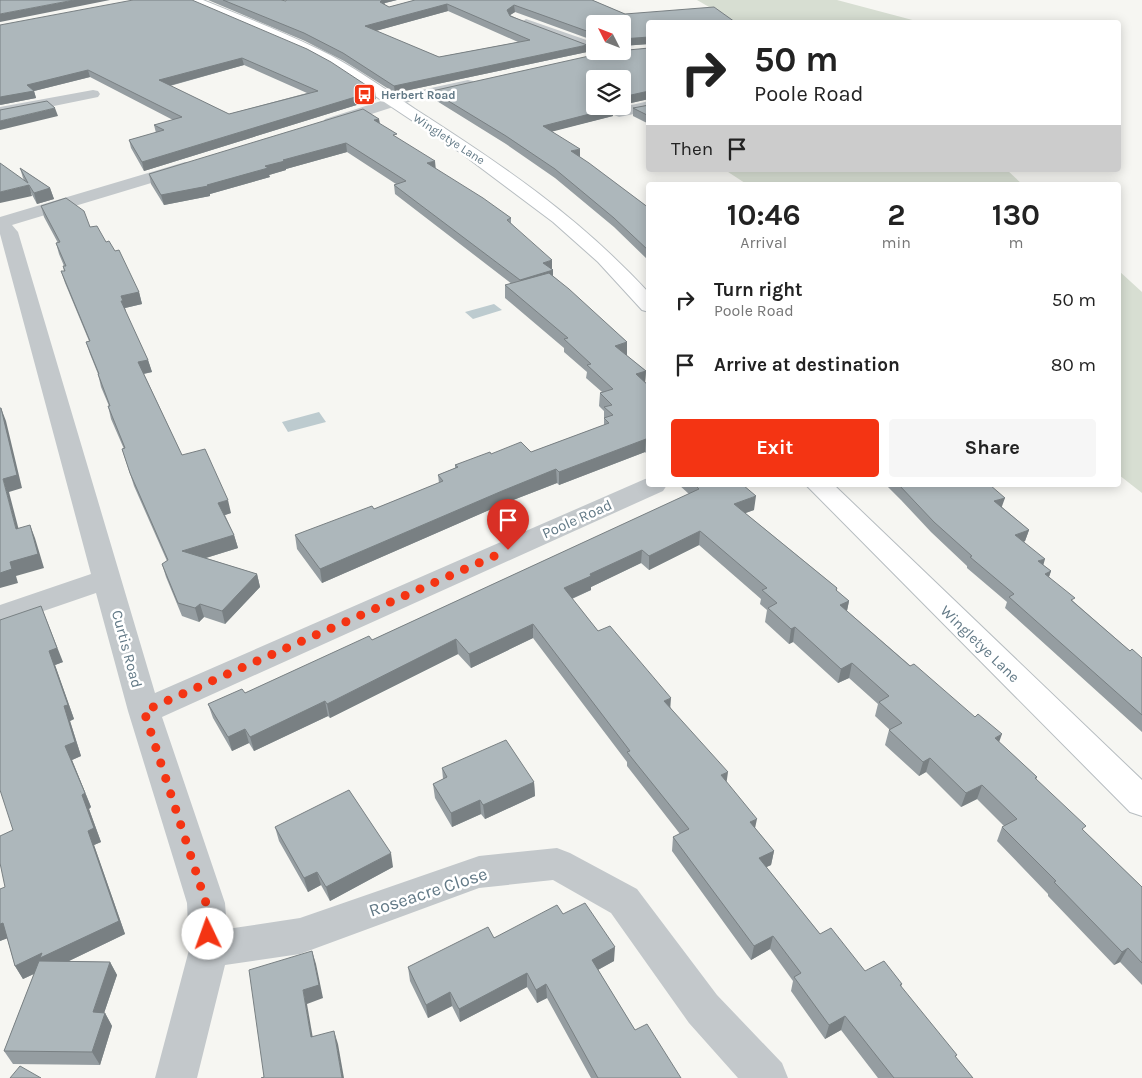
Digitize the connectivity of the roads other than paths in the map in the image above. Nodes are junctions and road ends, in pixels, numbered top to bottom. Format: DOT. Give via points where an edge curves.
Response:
graph roads {
  1 [pos="193,0"];
  2 [pos="515,18"];
  3 [pos="586,45"];
  4 [pos="484,81"];
  5 [pos="93,94"];
  6 [pos="394,102"];
  7 [pos="646,107"];
  8 [pos="631,110"];
  9 [pos="0,112"];
  10 [pos="319,126"];
  11 [pos="197,163"];
  12 [pos="0,224"];
  13 [pos="646,303"];
  14 [pos="649,487"];
  15 [pos="820,487"];
  16 [pos="107,579"];
  17 [pos="0,616"];
  18 [pos="144,711"];
  19 [pos="1142,802"];
  20 [pos="209,950"];
  21 [pos="176,1078"];
  22 [pos="767,1078"];
  1 -- 6 [label="street, Wingletye Lane" via="314,52"];
  2 -- 3 [label="street"];
  4 -- 6 [label="street"];
  5 -- 9 [label="street"];
  6 -- 10 [label="street"];
  6 -- 13 [label="street, Wingletye Lane" via="498,171 556,215 611,264"];
  7 -- 8 [label="street"];
  11 -- 12 [label="street"];
  12 -- 16 [label="street, Curtis Road" via="9,232"];
  14 -- 18 [label="street, Poole Road"];
  15 -- 19 [label="street, Wingletye Lane"];
  16 -- 17 [label="street"];
  16 -- 18 [label="street, Curtis Road"];
  18 -- 20 [label="street, Curtis Road" via="206,903"];
  20 -- 21 [label="street, Curtis Road"];
  20 -- 22 [label="street, Roseacre Close" via="300,936 479,872 557,864 624,900 703,1009"];
}
